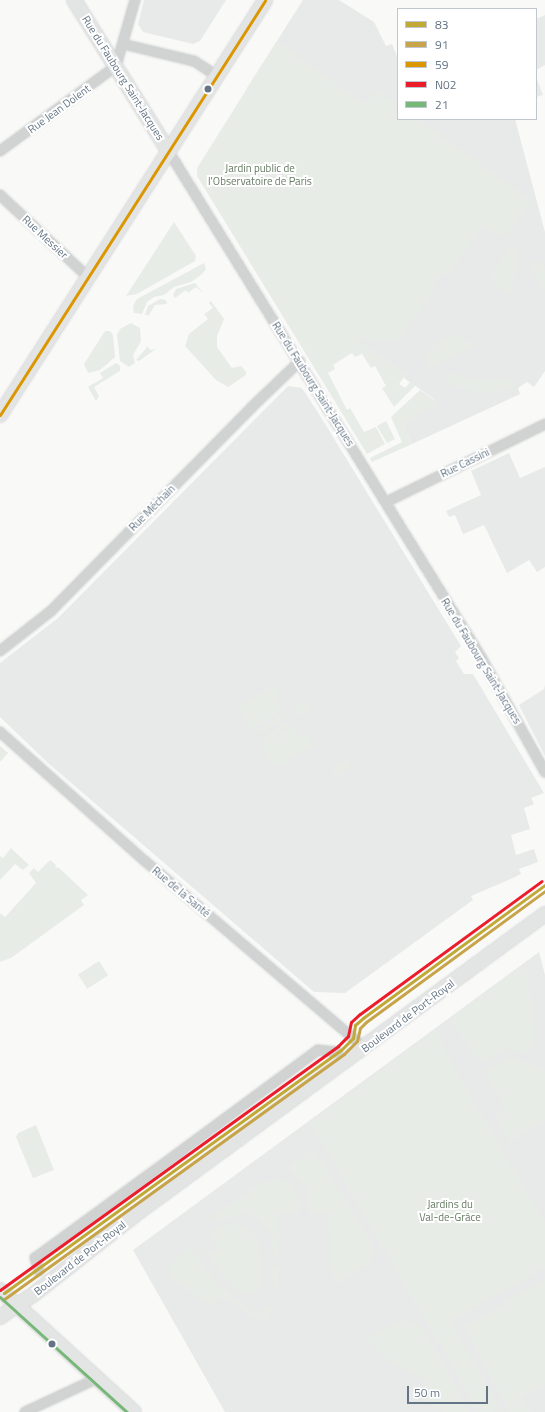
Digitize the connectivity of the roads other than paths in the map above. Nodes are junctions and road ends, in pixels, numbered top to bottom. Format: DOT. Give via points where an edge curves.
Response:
graph roads {
  1 [pos="74,0"];
  2 [pos="135,0"];
  3 [pos="265,0"];
  4 [pos="123,44"];
  5 [pos="116,66"];
  6 [pos="217,76"];
  7 [pos="0,151"];
  8 [pos="169,152"];
  9 [pos="0,195"];
  10 [pos="89,278"];
  11 [pos="300,361"];
  12 [pos="0,415"];
  13 [pos="545,424"];
  14 [pos="386,502"];
  15 [pos="0,651"];
  16 [pos="0,732"];
  17 [pos="545,772"];
  18 [pos="545,914"];
  19 [pos="365,1048"];
  20 [pos="337,1052"];
  21 [pos="39,1271"];
  22 [pos="0,1290"];
  23 [pos="18,1305"];
  24 [pos="0,1316"];
  25 [pos="98,1378"];
  26 [pos="25,1412"];
  27 [pos="134,1412"];
  1 -- 5 [label="main road, Rue du Faubourg Saint-Jacques"];
  2 -- 4 [label="street"];
  3 -- 6 [label="main road"];
  4 -- 5 [label="street"];
  4 -- 6 [label="street" via="194,61"];
  5 -- 7 [label="street, Rue Jean Dolent"];
  5 -- 8 [label="main road, Rue du Faubourg Saint-Jacques"];
  6 -- 8 [label="main road"];
  8 -- 10 [label="main road"];
  8 -- 11 [label="street, Rue du Faubourg Saint-Jacques"];
  9 -- 10 [label="street, Rue Messier"];
  10 -- 12 [label="main road"];
  11 -- 14 [label="street, Rue du Faubourg Saint-Jacques"];
  11 -- 15 [label="street, Rue Méchain" via="51,610"];
  13 -- 14 [label="street, Rue Cassini"];
  14 -- 17 [label="street, Rue du Faubourg Saint-Jacques" via="506,700"];
  16 -- 19 [label="street, Rue de la Santé" via="139,856"];
  18 -- 19 [label="main road, Boulevard de Port-Royal"];
  19 -- 23 [label="main road, Boulevard de Port-Royal" via="140,1211"];
  20 -- 21 [label="street, Boulevard de Port-Royal" via="318,1050 36,1258"];
  22 -- 23 [label="main road"];
  23 -- 24 [label="main road, Boulevard de Port-Royal"];
  23 -- 25 [label="main road"];
  25 -- 26 [label="street"];
  25 -- 27 [label="main road"];
}
